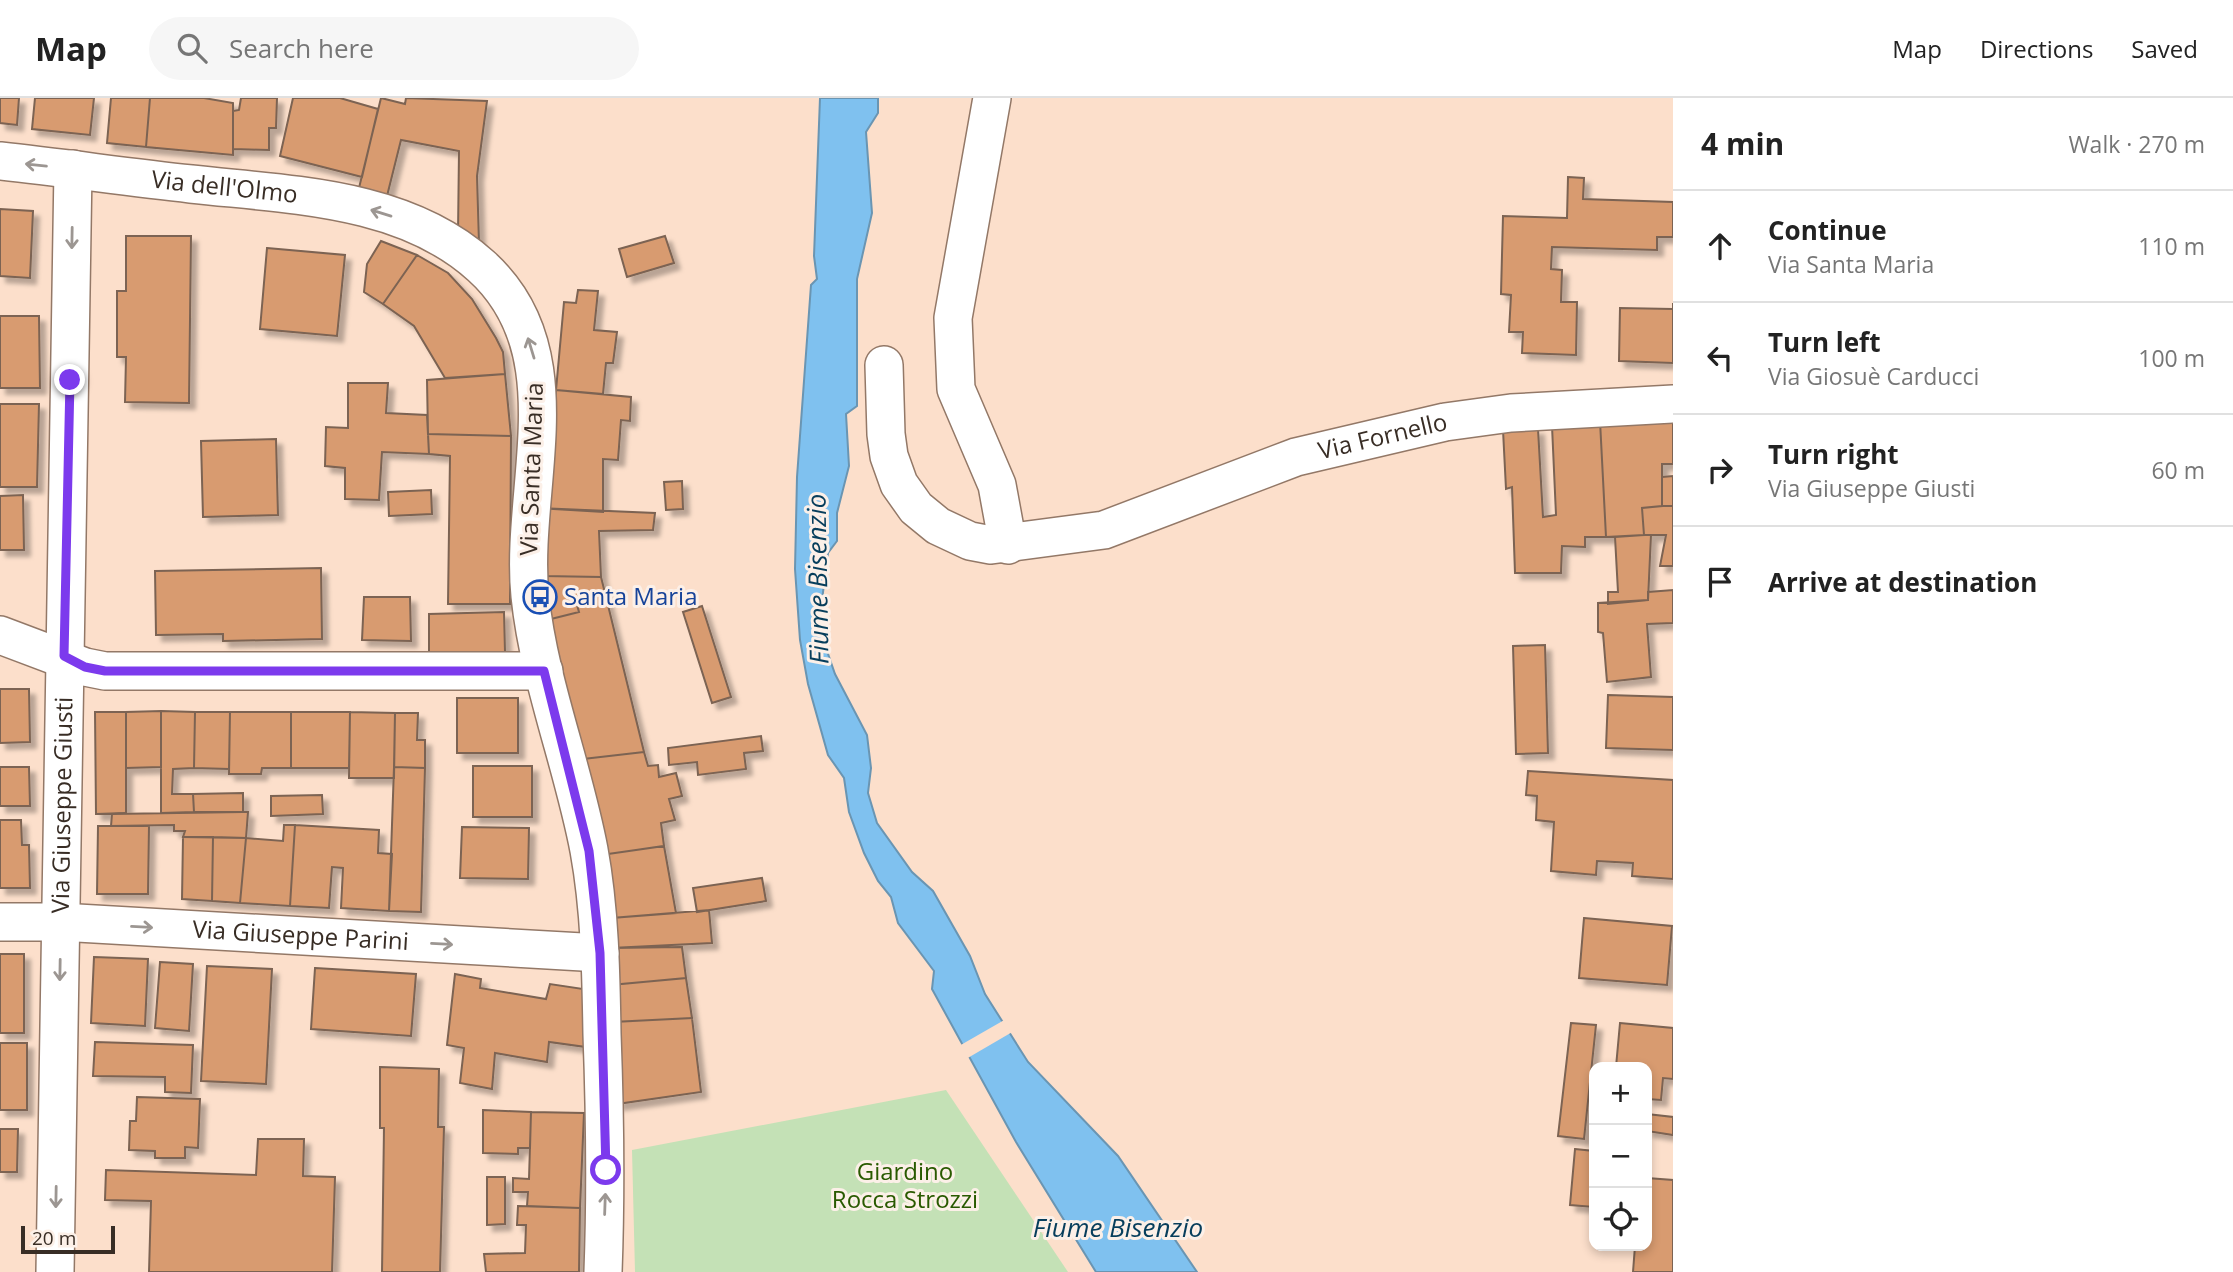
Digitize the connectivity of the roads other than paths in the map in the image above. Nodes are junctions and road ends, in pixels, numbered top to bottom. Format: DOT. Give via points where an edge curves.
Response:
graph roads {
  1 [pos="992,98"];
  2 [pos="0,161"];
  3 [pos="72,169"];
  4 [pos="443,240"];
  5 [pos="884,365"];
  6 [pos="1673,404"];
  7 [pos="1008,545"];
  8 [pos="0,635"];
  9 [pos="64,656"];
  10 [pos="544,671"];
  11 [pos="0,922"];
  12 [pos="60,922"];
  13 [pos="600,953"];
  14 [pos="55,1272"];
  15 [pos="603,1272"];
  1 -- 7 [label="street" via="953,318 956,389 997,485"];
  3 -- 2 [label="street, Via dell'Olmo, one-way"];
  4 -- 3 [label="street, Via dell'Olmo, one-way" via="403,220 351,205"];
  3 -- 9 [label="street, Via Giuseppe Giusti, one-way"];
  10 -- 4 [label="street, Via Santa Maria, one-way" via="529,582 537,442 535,358 518,314 498,283"];
  5 -- 7 [label="street, Via Fornello" via="886,434 899,484 916,508 938,526 970,541"];
  6 -- 7 [label="street, Via Fornello" via="1511,413 1385,435 1296,457 1104,530"];
  8 -- 9 [label="street"];
  9 -- 10 [label="street" via="105,671"];
  9 -- 12 [label="street, Via Giuseppe Giusti"];
  10 -- 13 [label="street, Via Santa Maria" via="589,851"];
  11 -- 12 [label="street, Via Giuseppe Parini"];
  12 -- 13 [label="street, Via Giuseppe Parini, one-way"];
  12 -- 14 [label="street, Via Giuseppe Giusti, one-way"];
  15 -- 13 [label="street, Via Santa Maria, one-way" via="606,1170"];
}
